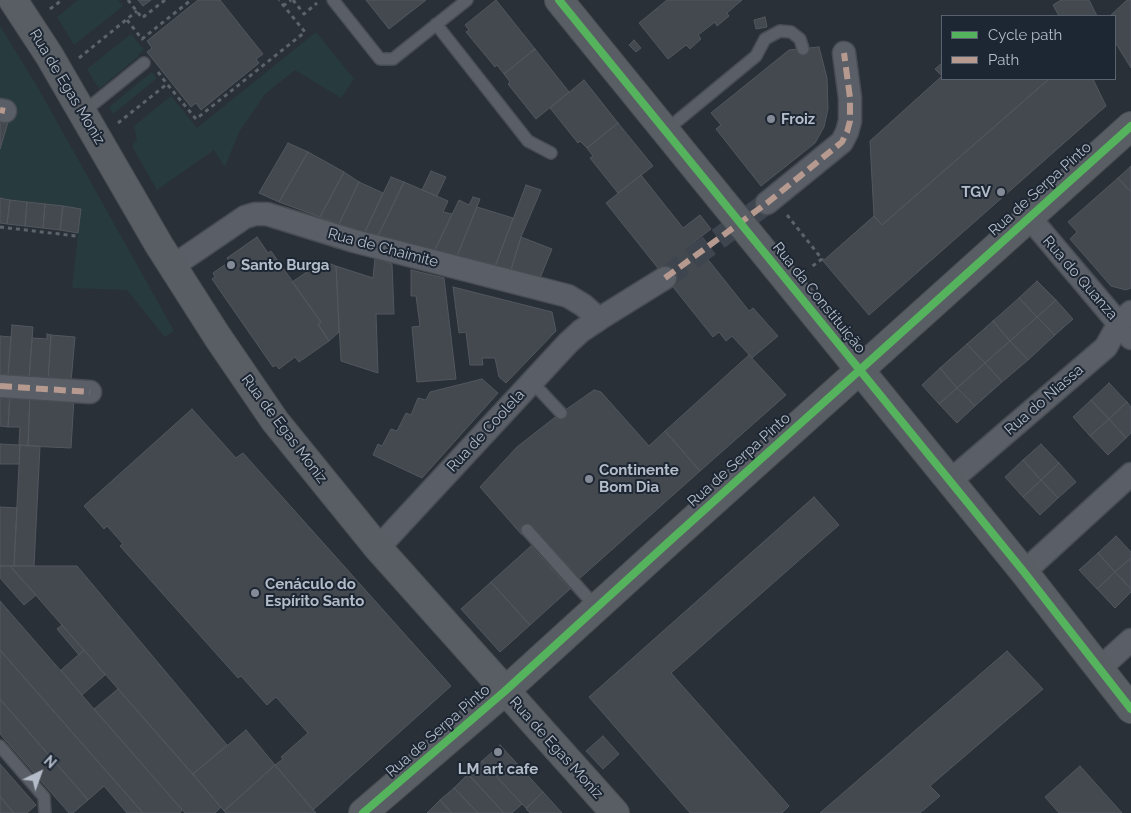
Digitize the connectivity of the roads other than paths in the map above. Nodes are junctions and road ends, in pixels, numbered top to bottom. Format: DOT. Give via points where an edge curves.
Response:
graph roads {
  1 [pos="333,0"];
  2 [pos="467,0"];
  3 [pos="559,0"];
  4 [pos="15,1"];
  5 [pos="436,24"];
  6 [pos="803,49"];
  7 [pos="844,53"];
  8 [pos="144,63"];
  9 [pos="82,112"];
  10 [pos="1131,126"];
  11 [pos="665,130"];
  12 [pos="551,153"];
  13 [pos="767,203"];
  14 [pos="1029,218"];
  15 [pos="173,266"];
  16 [pos="665,278"];
  17 [pos="599,319"];
  18 [pos="1127,324"];
  19 [pos="860,369"];
  20 [pos="532,382"];
  21 [pos="0,386"];
  22 [pos="90,392"];
  23 [pos="561,413"];
  24 [pos="1131,474"];
  25 [pos="950,481"];
  26 [pos="527,530"];
  27 [pos="378,548"];
  28 [pos="1024,572"];
  29 [pos="596,607"];
  30 [pos="1131,640"];
  31 [pos="1099,669"];
  32 [pos="505,691"];
  33 [pos="1131,709"];
  34 [pos="0,746"];
  35 [pos="45,813"];
  36 [pos="363,813"];
  37 [pos="615,813"];
  1 -- 5 [label="lane" via="380,59 393,59"];
  2 -- 5 [label="lane"];
  3 -- 11 [label="main road, Rua da Constituição"];
  4 -- 9 [label="main road, Rua de Egas Moniz"];
  5 -- 12 [label="lane" via="528,141"];
  6 -- 11 [label="lane" via="800,39 790,32 780,31 765,39 756,56"];
  7 -- 13 [label="street" via="850,122 842,142"];
  8 -- 9 [label="lane"];
  9 -- 15 [label="main road, Rua de Egas Moniz"];
  10 -- 14 [label="main road, Rua de Serpa Pinto"];
  11 -- 19 [label="main road, Rua da Constituição"];
  14 -- 18 [label="street, Rua do Quanza"];
  14 -- 19 [label="main road, Rua de Serpa Pinto"];
  15 -- 17 [label="street, Rua de Chaimite" via="245,217 267,214 354,241 568,296"];
  15 -- 27 [label="main road, Rua de Egas Moniz" via="274,421"];
  16 -- 17 [label="street, Rua de Coolela"];
  17 -- 20 [label="street, Rua de Coolela" via="568,343"];
  18 -- 25 [label="street, Rua do Niassa" via="1106,346"];
  19 -- 25 [label="main road, Rua da Constituição"];
  19 -- 29 [label="main road, Rua de Serpa Pinto"];
  20 -- 23 [label="lane"];
  20 -- 27 [label="street, Rua de Coolela"];
  21 -- 22 [label="street"];
  24 -- 28 [label="street"];
  25 -- 28 [label="main road, Rua da Constituição"];
  26 -- 29 [label="lane"];
  27 -- 32 [label="main road, Rua de Egas Moniz"];
  28 -- 31 [label="main road, Rua da Constituição"];
  29 -- 32 [label="main road, Rua de Serpa Pinto"];
  30 -- 31 [label="street"];
  31 -- 33 [label="main road, Rua da Constituição"];
  32 -- 36 [label="main road, Rua de Serpa Pinto"];
  32 -- 37 [label="main road, Rua de Egas Moniz"];
  34 -- 35 [label="lane" via="44,797"];
}
